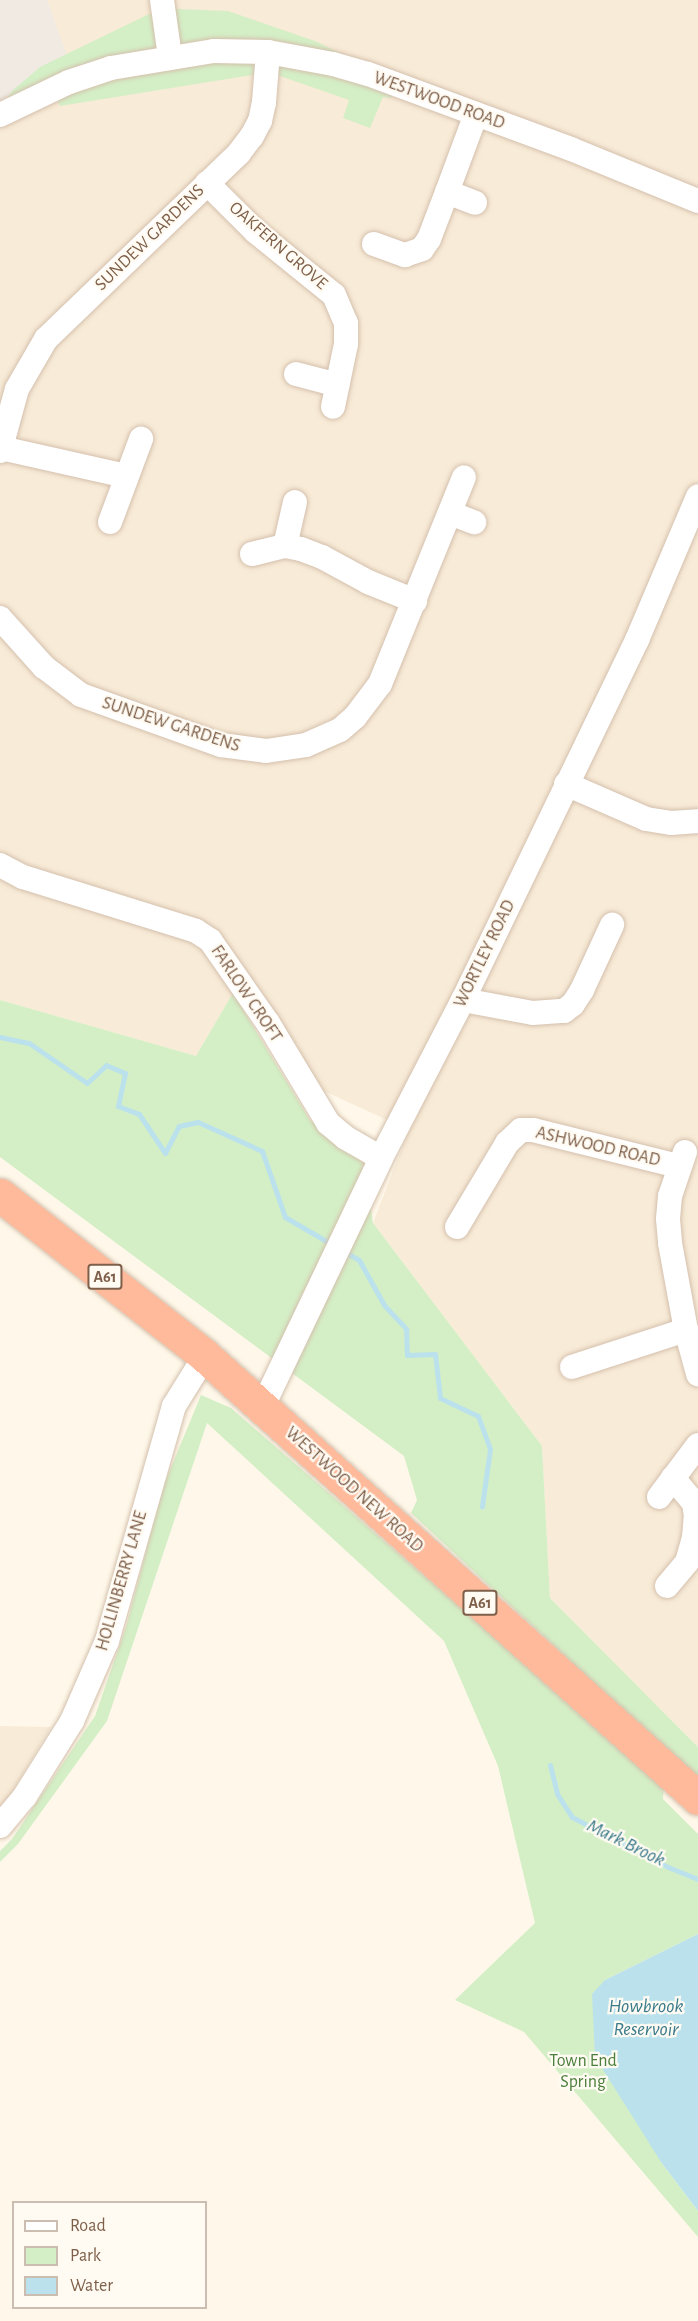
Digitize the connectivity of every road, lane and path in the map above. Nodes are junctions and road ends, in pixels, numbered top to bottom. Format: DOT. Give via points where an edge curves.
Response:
graph roads {
  1 [pos="162,0"];
  2 [pos="268,52"];
  3 [pos="170,57"];
  4 [pos="476,114"];
  5 [pos="0,116"];
  6 [pos="207,183"];
  7 [pos="447,192"];
  8 [pos="698,201"];
  9 [pos="476,203"];
  10 [pos="374,244"];
  11 [pos="296,374"];
  12 [pos="141,439"];
  13 [pos="0,450"];
  14 [pos="126,476"];
  15 [pos="464,477"];
  16 [pos="698,496"];
  17 [pos="295,502"];
  18 [pos="450,513"];
  19 [pos="110,522"];
  20 [pos="474,522"];
  21 [pos="690,542"];
  22 [pos="285,546"];
  23 [pos="252,554"];
  24 [pos="415,601"];
  25 [pos="0,618"];
  26 [pos="566,784"];
  27 [pos="698,821"];
  28 [pos="0,865"];
  29 [pos="612,925"];
  30 [pos="463,1000"];
  31 [pos="381,1158"];
  32 [pos="0,1195"];
  33 [pos="457,1227"];
  34 [pos="686,1330"];
  35 [pos="205,1356"];
  36 [pos="572,1367"];
  37 [pos="698,1374"];
  38 [pos="262,1408"];
  39 [pos="698,1445"];
  40 [pos="667,1587"];
  41 [pos="698,1798"];
  42 [pos="0,1826"];
  1 -- 3 [label="street"];
  2 -- 3 [label="street, WESTWOOD ROAD" via="214,51"];
  2 -- 4 [label="street, WESTWOOD ROAD" via="333,64"];
  2 -- 6 [label="street, SUNDEW GARDENS" via="260,121 239,153"];
  3 -- 5 [label="street, WESTWOOD ROAD" via="111,68 69,82"];
  4 -- 7 [label="street"];
  4 -- 8 [label="street, WESTWOOD ROAD"];
  6 -- 11 [label="street, OAKFERN GROVE" via="256,232 334,295 341,307 346,334 336,396"];
  6 -- 13 [label="street, SUNDEW GARDENS" via="46,339 17,389"];
  7 -- 9 [label="street"];
  7 -- 10 [label="street" via="422,249 405,255"];
  12 -- 14 [label="street"];
  13 -- 14 [label="street"];
  14 -- 19 [label="street"];
  15 -- 18 [label="street, SUNDEW GARDENS"];
  16 -- 21 [label="street, WORTLEY ROAD"];
  17 -- 22 [label="street"];
  18 -- 20 [label="street"];
  18 -- 24 [label="street, SUNDEW GARDENS"];
  21 -- 26 [label="street, WORTLEY ROAD"];
  22 -- 23 [label="street"];
  22 -- 24 [label="street" via="322,557"];
  24 -- 25 [label="street, SUNDEW GARDENS" via="380,684 355,717 323,739 266,752 221,745 81,695 44,667"];
  26 -- 27 [label="street" via="646,819 671,823"];
  26 -- 30 [label="street, WORTLEY ROAD"];
  28 -- 31 [label="street, FARLOW CROFT" via="23,877 196,932 210,940 268,1023 328,1123"];
  29 -- 30 [label="street" via="582,990 564,1011 533,1013"];
  30 -- 31 [label="street, WORTLEY ROAD"];
  31 -- 38 [label="street, WORTLEY ROAD"];
  32 -- 35 [label="highway, WESTWOOD NEW ROAD / A61"];
  33 -- 34 [label="street, ASHWOOD ROAD" via="487,1196 507,1143 520,1130 682,1159 670,1196 668,1219"];
  34 -- 36 [label="street" via="597,1348"];
  34 -- 37 [label="street, ASHWOOD ROAD"];
  35 -- 38 [label="highway, WESTWOOD NEW ROAD / A61"];
  35 -- 42 [label="street, HOLLINBERRY LANE" via="174,1406 107,1641 72,1721 25,1796"];
  38 -- 41 [label="highway, WESTWOOD NEW ROAD / A61"];
  39 -- 40 [label="street" via="666,1488 694,1503 696,1516 687,1562"];
}
